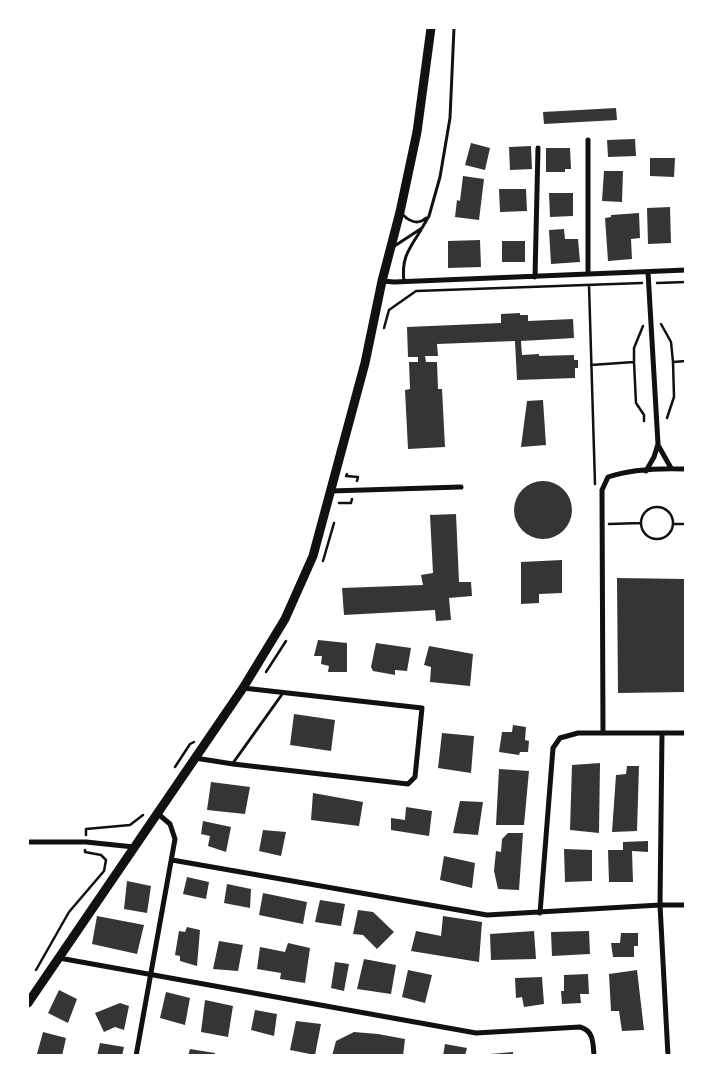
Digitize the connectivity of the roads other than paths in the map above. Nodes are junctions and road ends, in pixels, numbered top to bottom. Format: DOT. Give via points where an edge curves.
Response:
graph roads {
  1 [pos="431,28"];
  2 [pos="454,28"];
  3 [pos="588,140"];
  4 [pos="538,148"];
  5 [pos="400,212"];
  6 [pos="429,216"];
  7 [pos="422,228"];
  8 [pos="391,249"];
  9 [pos="686,270"];
  10 [pos="648,272"];
  11 [pos="588,274"];
  12 [pos="535,278"];
  13 [pos="382,281"];
  14 [pos="404,282"];
  15 [pos="658,444"];
  16 [pos="671,468"];
  17 [pos="686,469"];
  18 [pos="646,470"];
  19 [pos="460,487"];
  20 [pos="331,491"];
  21 [pos="243,688"];
  22 [pos="283,692"];
  23 [pos="603,733"];
  24 [pos="662,733"];
  25 [pos="686,733"];
  26 [pos="194,758"];
  27 [pos="233,764"];
  28 [pos="157,813"];
  29 [pos="28,842"];
  30 [pos="134,847"];
  31 [pos="172,860"];
  32 [pos="660,904"];
  33 [pos="686,905"];
  34 [pos="540,913"];
  35 [pos="59,958"];
  36 [pos="150,975"];
  37 [pos="28,1003"];
  38 [pos="136,1056"];
  39 [pos="594,1056"];
  40 [pos="668,1056"];
  1 -- 5 [label="main road" via="417,132"];
  2 -- 6 [label="lane" via="450,118 440,177"];
  3 -- 11 [label="street"];
  4 -- 12 [label="street"];
  5 -- 6 [label="lane" via="415,222"];
  5 -- 8 [label="main road"];
  6 -- 7 [label="lane"];
  7 -- 8 [label="lane"];
  7 -- 14 [label="lane" via="402,267"];
  8 -- 13 [label="main road"];
  9 -- 10 [label="street"];
  10 -- 11 [label="street"];
  10 -- 15 [label="street"];
  11 -- 12 [label="street"];
  12 -- 14 [label="street"];
  13 -- 14 [label="street"];
  13 -- 20 [label="main road" via="365,363"];
  15 -- 16 [label="street"];
  15 -- 18 [label="street"];
  16 -- 17 [label="street"];
  16 -- 18 [label="street"];
  18 -- 23 [label="street" via="608,477 602,490"];
  19 -- 20 [label="street"];
  20 -- 21 [label="main road" via="313,556 285,619"];
  21 -- 22 [label="street"];
  21 -- 26 [label="main road"];
  22 -- 27 [label="lane"];
  22 -- 27 [label="street" via="422,708 415,777 408,784"];
  23 -- 24 [label="street"];
  23 -- 34 [label="street" via="567,735 560,738 553,748"];
  24 -- 25 [label="street"];
  24 -- 32 [label="street"];
  26 -- 27 [label="street"];
  26 -- 28 [label="main road"];
  28 -- 30 [label="main road"];
  28 -- 31 [label="street" via="170,824 175,839"];
  29 -- 30 [label="street" via="86,842"];
  30 -- 35 [label="main road"];
  31 -- 34 [label="street" via="487,915"];
  31 -- 36 [label="street"];
  32 -- 33 [label="street"];
  32 -- 34 [label="street"];
  32 -- 40 [label="street"];
  35 -- 36 [label="street"];
  35 -- 37 [label="main road"];
  36 -- 38 [label="street"];
  36 -- 39 [label="street" via="476,1033 580,1027 591,1036"];
}
